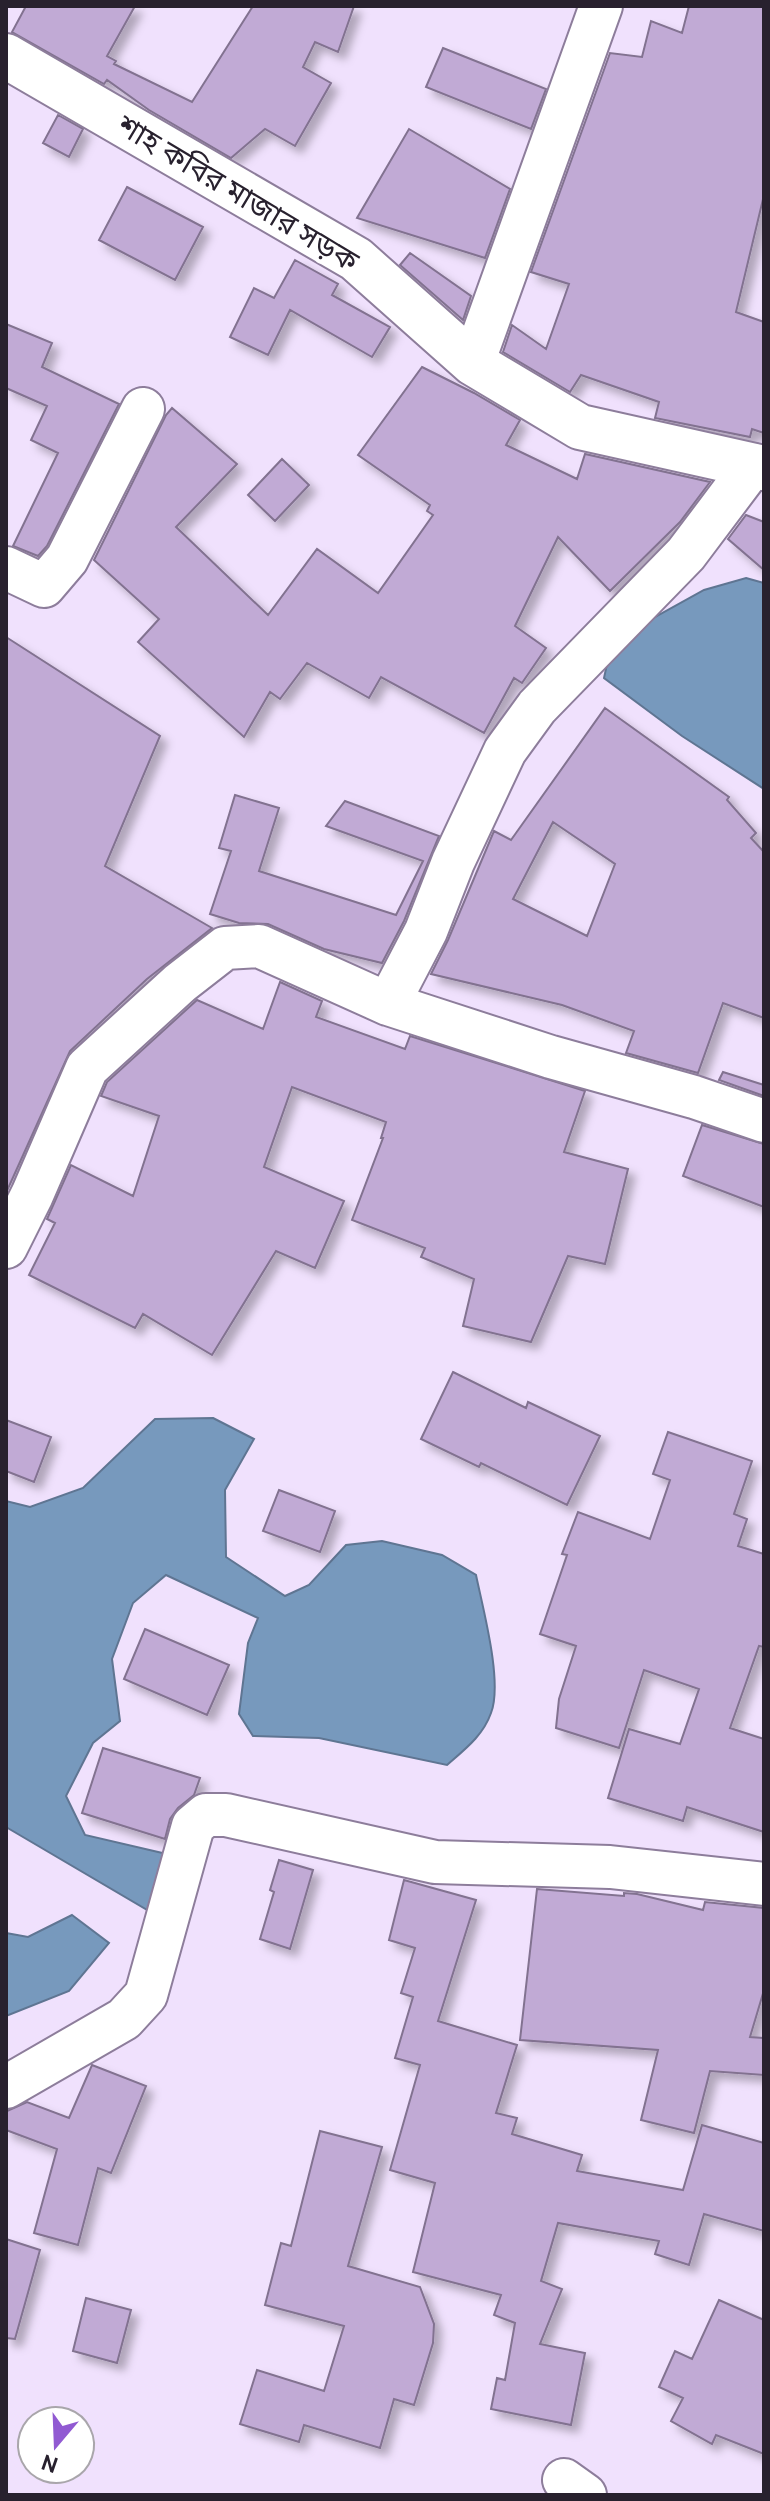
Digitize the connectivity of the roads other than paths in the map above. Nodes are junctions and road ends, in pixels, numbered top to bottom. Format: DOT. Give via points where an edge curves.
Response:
graph roads {
  1 [pos="601,6"];
  2 [pos="6,56"];
  3 [pos="473,363"];
  4 [pos="143,409"];
  5 [pos="758,466"];
  6 [pos="6,568"];
  7 [pos="388,1004"];
  8 [pos="764,1121"];
  9 [pos="6,1247"];
  10 [pos="764,1884"];
  11 [pos="6,2087"];
  1 -- 3 [label="street"];
  2 -- 3 [label="street, শাহ কবির মাজার সড়ক" via="356,259"];
  3 -- 5 [label="street, শাহ কবির মাজার সড়ক" via="580,427"];
  4 -- 6 [label="street" via="67,559 44,586"];
  5 -- 7 [label="street" via="686,554 537,707 505,751"];
  7 -- 8 [label="street"];
  7 -- 9 [label="street" via="259,946 225,948 87,1068"];
  10 -- 11 [label="street" via="610,1867 435,1862 226,1815 206,1815 193,1826 146,1995 124,2019"];
}
